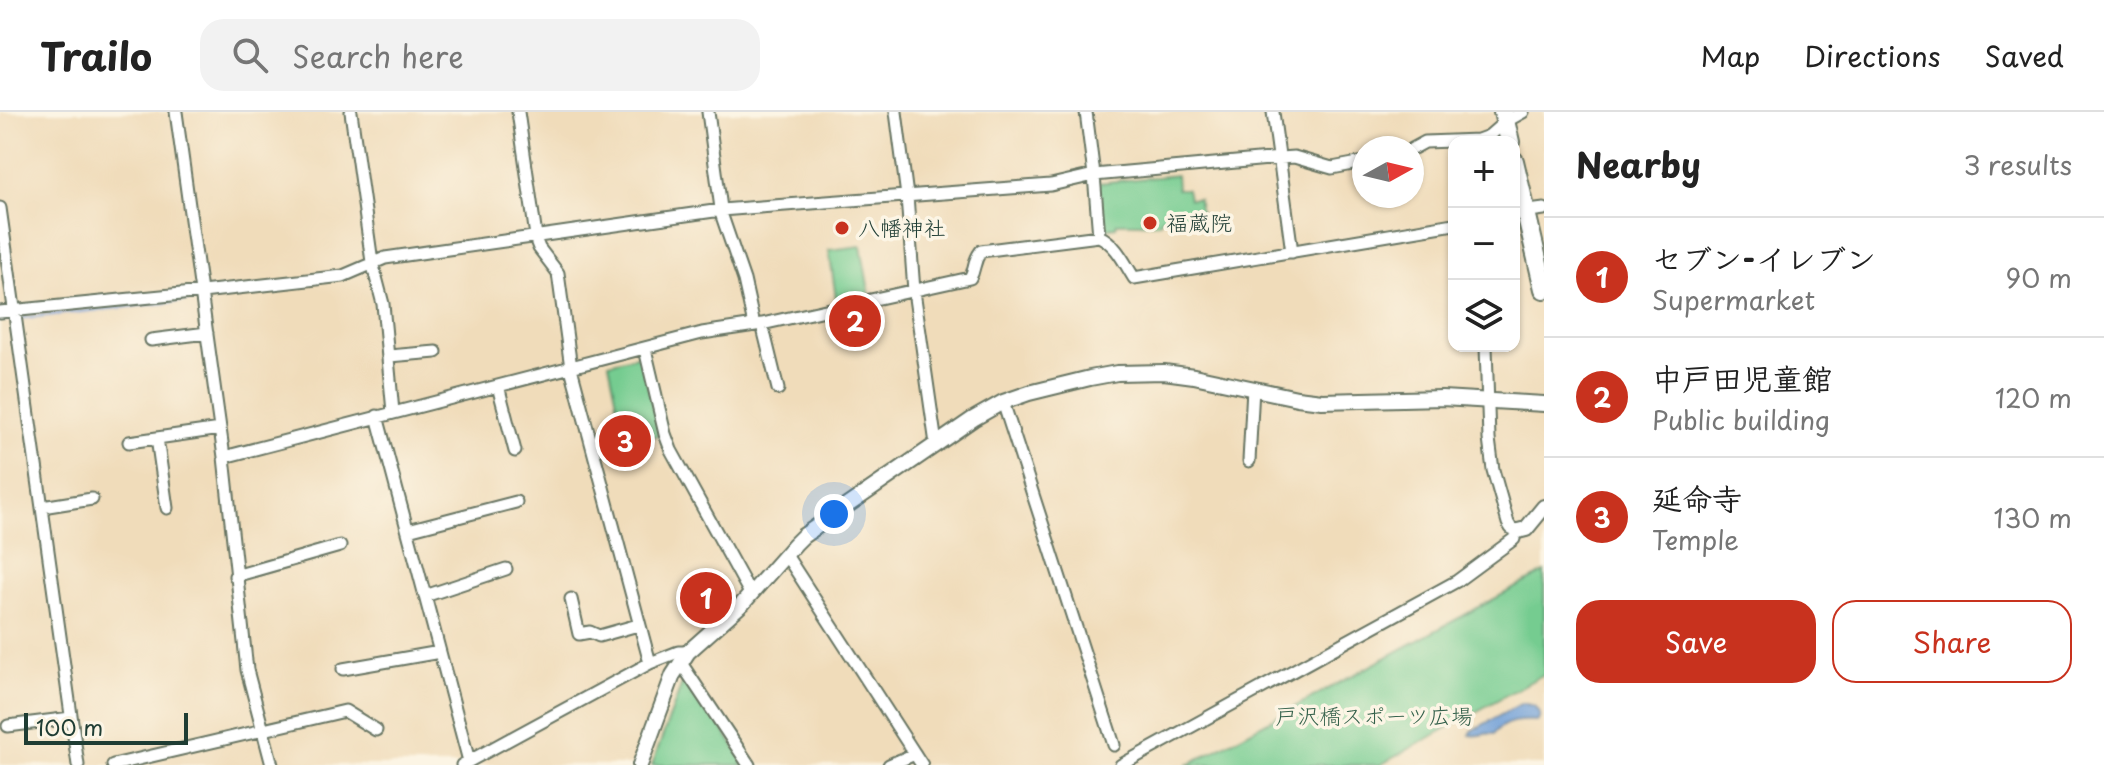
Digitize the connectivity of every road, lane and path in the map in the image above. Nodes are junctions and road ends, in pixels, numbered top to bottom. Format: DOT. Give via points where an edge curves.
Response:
graph roads {
  1 [pos="176,112"];
  2 [pos="351,112"];
  3 [pos="518,112"];
  4 [pos="708,112"];
  5 [pos="896,112"];
  6 [pos="1086,112"];
  7 [pos="1273,112"];
  8 [pos="1523,112"];
  9 [pos="1504,117"];
  10 [pos="1491,136"];
  11 [pos="1448,140"];
  12 [pos="1424,143"];
  13 [pos="1280,158"];
  14 [pos="1352,164"];
  15 [pos="1094,175"];
  16 [pos="1520,182"];
  17 [pos="907,196"];
  18 [pos="0,208"];
  19 [pos="721,210"];
  20 [pos="1528,211"];
  21 [pos="1448,225"];
  22 [pos="1099,236"];
  23 [pos="536,237"];
  24 [pos="1292,252"];
  25 [pos="372,262"];
  26 [pos="1544,289"];
  27 [pos="914,291"];
  28 [pos="202,292"];
  29 [pos="15,311"];
  30 [pos="0,312"];
  31 [pos="758,324"];
  32 [pos="207,333"];
  33 [pos="151,340"];
  34 [pos="645,349"];
  35 [pos="436,352"];
  36 [pos="1486,352"];
  37 [pos="389,356"];
  38 [pos="571,368"];
  39 [pos="498,386"];
  40 [pos="1253,388"];
  41 [pos="778,389"];
  42 [pos="1487,400"];
  43 [pos="1003,402"];
  44 [pos="1544,404"];
  45 [pos="393,412"];
  46 [pos="377,416"];
  47 [pos="220,429"];
  48 [pos="157,438"];
  49 [pos="129,442"];
  50 [pos="936,444"];
  51 [pos="517,445"];
  52 [pos="224,457"];
  53 [pos="1249,461"];
  54 [pos="85,497"];
  55 [pos="169,501"];
  56 [pos="507,501"];
  57 [pos="42,507"];
  58 [pos="1544,507"];
  59 [pos="408,530"];
  60 [pos="1516,535"];
  61 [pos="340,546"];
  62 [pos="786,555"];
  63 [pos="506,569"];
  64 [pos="235,576"];
  65 [pos="751,595"];
  66 [pos="425,596"];
  67 [pos="571,599"];
  68 [pos="638,625"];
  69 [pos="440,652"];
  70 [pos="685,657"];
  71 [pos="650,663"];
  72 [pos="343,669"];
  73 [pos="71,718"];
  74 [pos="15,721"];
  75 [pos="376,730"];
  76 [pos="264,731"];
  77 [pos="1114,745"];
  78 [pos="915,754"];
  79 [pos="465,763"];
  80 [pos="78,765"];
  81 [pos="113,765"];
  82 [pos="272,765"];
  83 [pos="640,765"];
  84 [pos="749,765"];
  85 [pos="889,765"];
  86 [pos="922,765"];
  87 [pos="1121,765"];
  1 -- 28 [label="street"];
  2 -- 25 [label="street"];
  3 -- 23 [label="street"];
  4 -- 19 [label="street"];
  5 -- 17 [label="street"];
  6 -- 15 [label="street"];
  7 -- 13 [label="street"];
  8 -- 9 [label="street"];
  9 -- 10 [label="street"];
  11 -- 12 [label="street"];
  13 -- 14 [label="street" via="1332,168"];
  13 -- 15 [label="street"];
  13 -- 24 [label="street"];
  15 -- 17 [label="street" via="1051,185"];
  15 -- 22 [label="street"];
  16 -- 20 [label="main road"];
  17 -- 19 [label="street"];
  17 -- 27 [label="street"];
  18 -- 29 [label="street"];
  19 -- 23 [label="street"];
  19 -- 31 [label="street"];
  20 -- 26 [label="main road"];
  21 -- 24 [label="street"];
  22 -- 24 [label="street" via="1118,252 1134,278"];
  22 -- 27 [label="street" via="981,251 970,278"];
  23 -- 25 [label="street"];
  23 -- 38 [label="street" via="558,273"];
  25 -- 28 [label="street" via="343,276"];
  25 -- 37 [label="street"];
  27 -- 31 [label="street"];
  27 -- 50 [label="street"];
  28 -- 29 [label="street"];
  28 -- 32 [label="street"];
  29 -- 30 [label="street"];
  29 -- 57 [label="street"];
  31 -- 34 [label="street"];
  31 -- 41 [label="street"];
  32 -- 33 [label="street"];
  32 -- 47 [label="street"];
  34 -- 38 [label="street"];
  34 -- 65 [label="street" via="671,450"];
  35 -- 37 [label="street"];
  36 -- 42 [label="street"];
  37 -- 45 [label="street"];
  38 -- 39 [label="street"];
  38 -- 68 [label="street"];
  39 -- 45 [label="street"];
  39 -- 51 [label="street"];
  40 -- 42 [label="street" via="1322,401"];
  40 -- 43 [label="street" via="1141,372 1090,378"];
  40 -- 53 [label="street"];
  42 -- 44 [label="street"];
  42 -- 60 [label="street" via="1498,492"];
  43 -- 50 [label="street"];
  43 -- 77 [label="street"];
  45 -- 46 [label="street"];
  46 -- 52 [label="street"];
  46 -- 59 [label="street"];
  47 -- 48 [label="street"];
  47 -- 52 [label="street"];
  48 -- 49 [label="street"];
  48 -- 55 [label="street"];
  50 -- 62 [label="street" via="803,536"];
  52 -- 64 [label="street"];
  54 -- 57 [label="street"];
  56 -- 59 [label="street"];
  57 -- 73 [label="street"];
  58 -- 60 [label="street"];
  59 -- 66 [label="street"];
  60 -- 87 [label="street" via="1457,581"];
  61 -- 64 [label="street"];
  62 -- 65 [label="street"];
  62 -- 78 [label="street"];
  63 -- 66 [label="street"];
  64 -- 76 [label="street" via="247,670"];
  65 -- 70 [label="street"];
  66 -- 69 [label="street"];
  67 -- 68 [label="street" via="575,636 599,636"];
  68 -- 71 [label="street"];
  69 -- 72 [label="street"];
  69 -- 79 [label="street"];
  70 -- 71 [label="street" via="678,652"];
  70 -- 83 [label="street" via="673,675"];
  70 -- 84 [label="street"];
  71 -- 79 [label="street"];
  73 -- 74 [label="street"];
  73 -- 80 [label="street"];
  75 -- 76 [label="street" via="345,711"];
  76 -- 81 [label="street"];
  76 -- 82 [label="street"];
  78 -- 85 [label="street"];
  78 -- 86 [label="street"];
}
